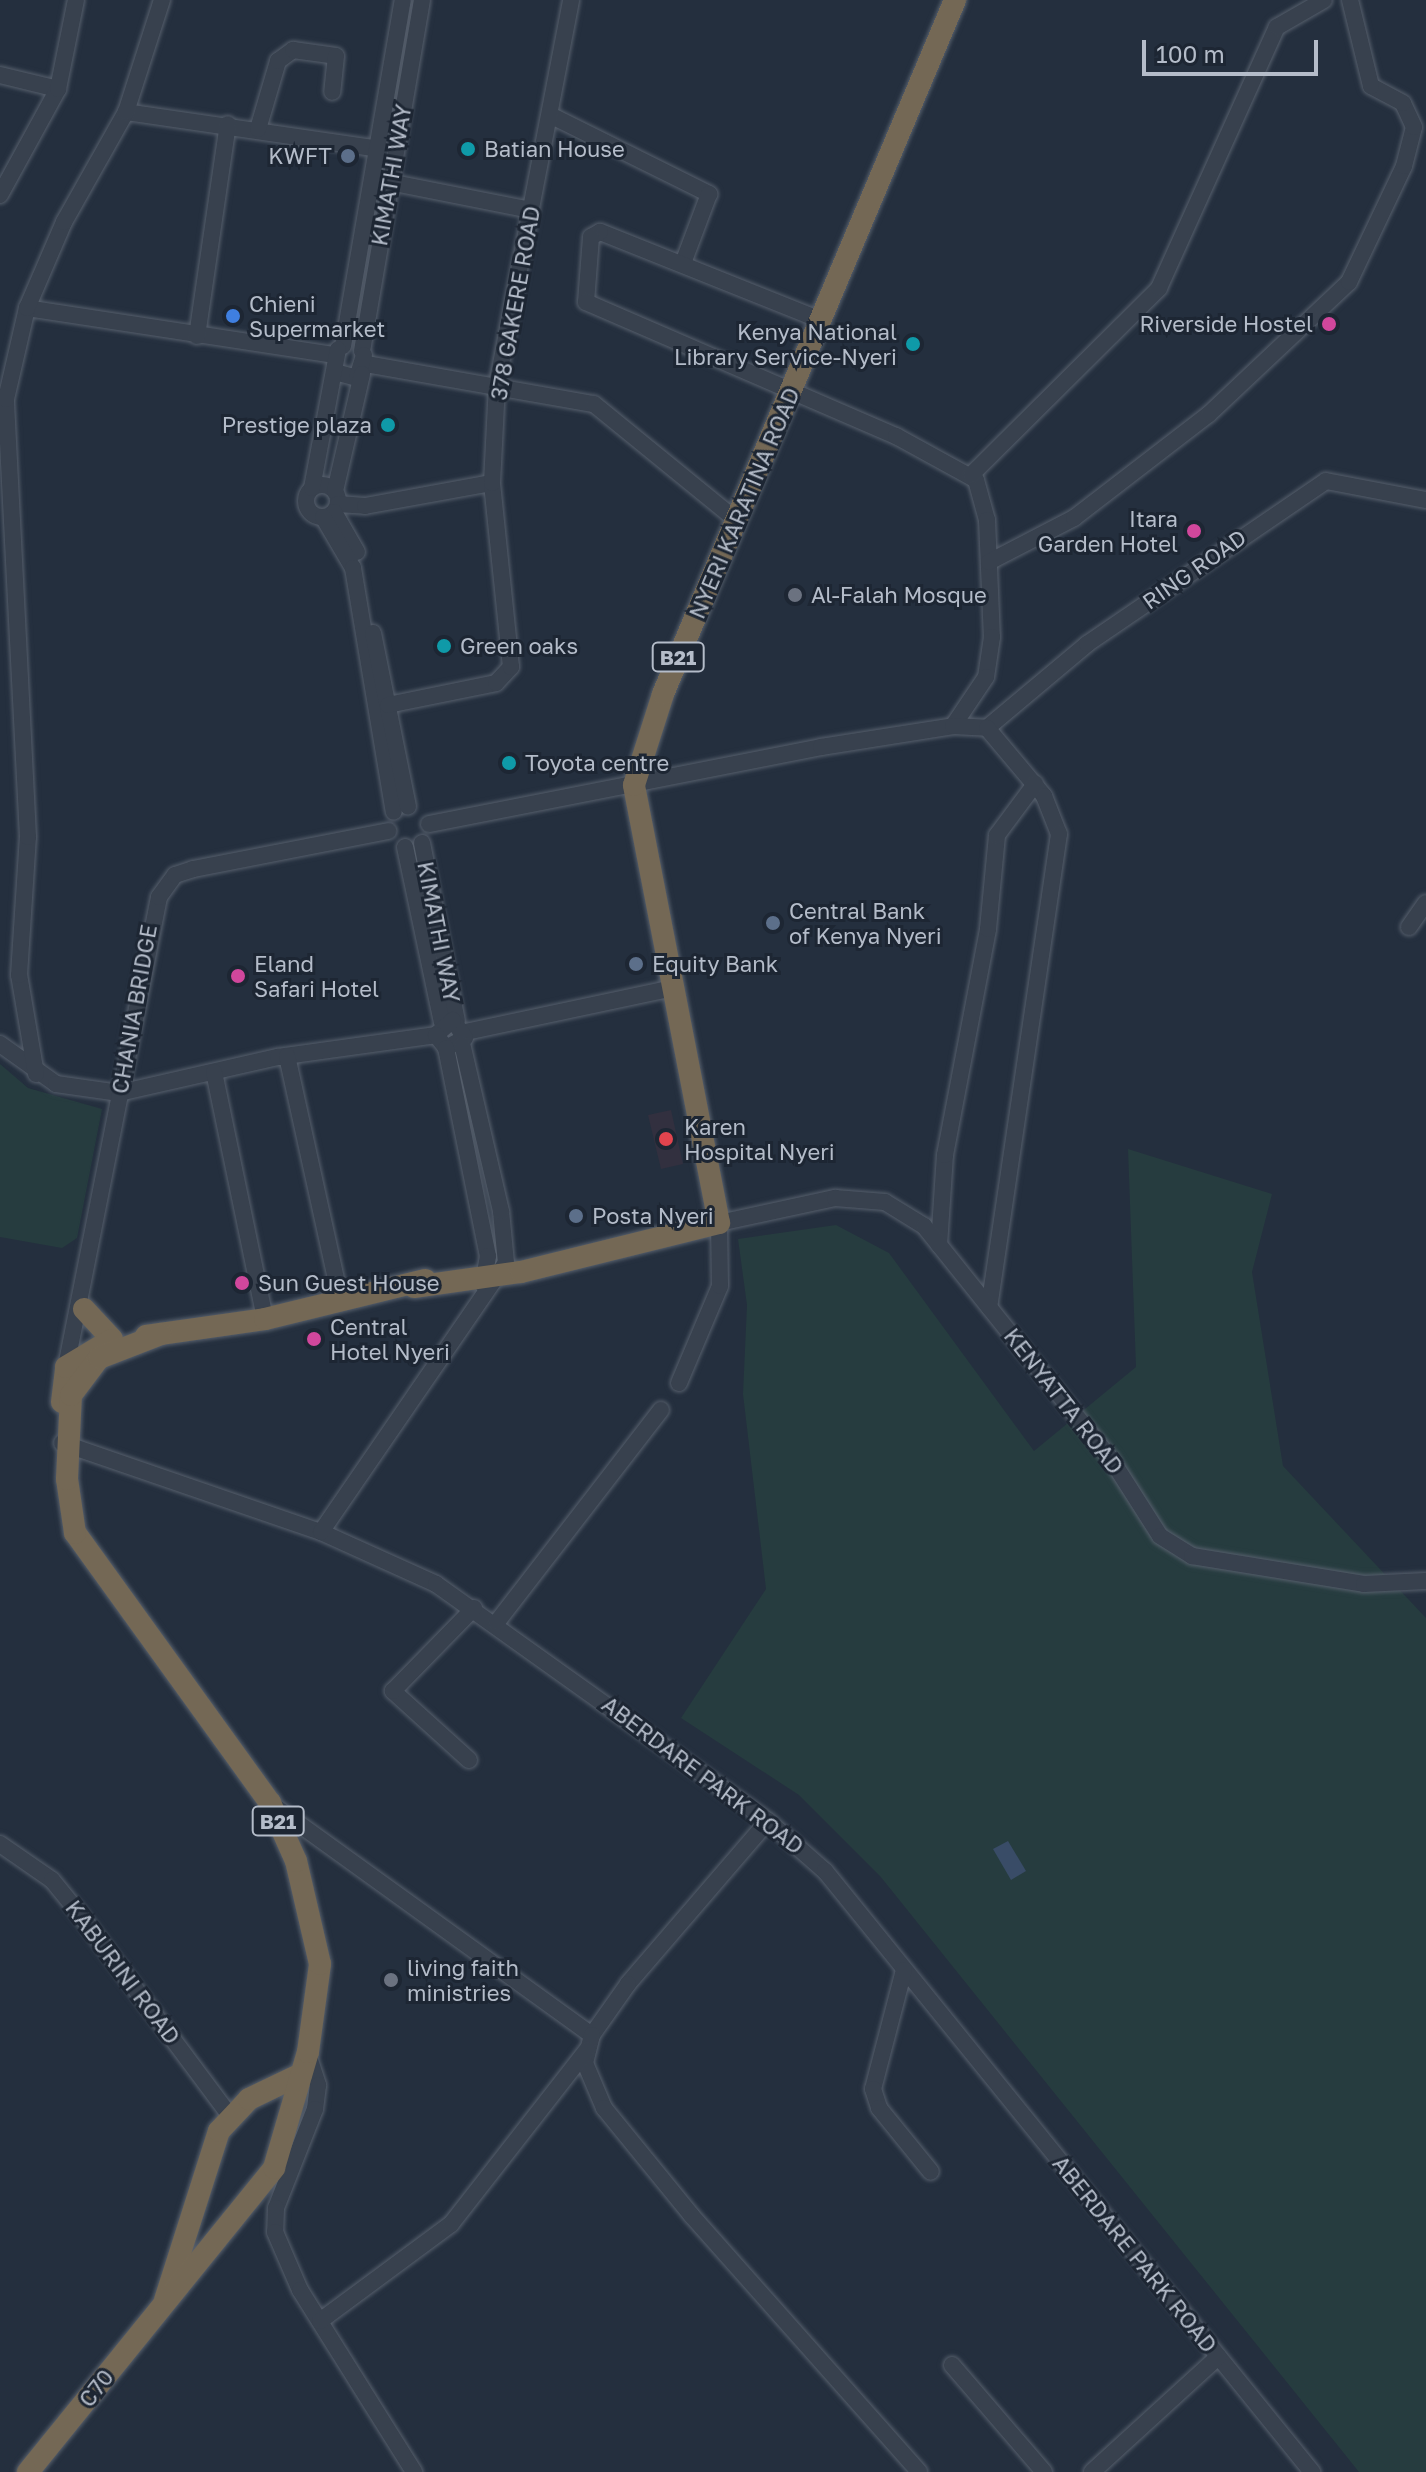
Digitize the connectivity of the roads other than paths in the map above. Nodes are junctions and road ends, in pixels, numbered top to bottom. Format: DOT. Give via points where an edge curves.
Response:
graph roads {
  1 [pos="76,0"];
  2 [pos="162,0"];
  3 [pos="403,0"];
  4 [pos="422,0"];
  5 [pos="571,0"];
  6 [pos="955,0"];
  7 [pos="1324,0"];
  8 [pos="1350,0"];
  9 [pos="0,75"];
  10 [pos="58,89"];
  11 [pos="332,92"];
  12 [pos="126,112"];
  13 [pos="550,115"];
  14 [pos="228,124"];
  15 [pos="258,129"];
  16 [pos="380,149"];
  17 [pos="389,182"];
  18 [pos="1,192"];
  19 [pos="531,210"];
  20 [pos="683,263"];
  21 [pos="27,308"];
  22 [pos="818,319"];
  23 [pos="197,336"];
  24 [pos="337,358"];
  25 [pos="363,363"];
  26 [pos="497,385"];
  27 [pos="793,391"];
  28 [pos="3,399"];
  29 [pos="971,475"];
  30 [pos="492,483"];
  31 [pos="312,488"];
  32 [pos="4,491"];
  33 [pos="1426,500"];
  34 [pos="332,506"];
  35 [pos="735,519"];
  36 [pos="989,562"];
  37 [pos="388,705"];
  38 [pos="953,726"];
  39 [pos="987,728"];
  40 [pos="1035,784"];
  41 [pos="634,785"];
  42 [pos="401,809"];
  43 [pos="429,824"];
  44 [pos="388,831"];
  45 [pos="413,845"];
  46 [pos="1426,903"];
  47 [pos="1409,927"];
  48 [pos="669,989"];
  49 [pos="452,1034"];
  50 [pos="0,1044"];
  51 [pos="287,1056"];
  52 [pos="214,1072"];
  53 [pos="36,1074"];
  54 [pos="119,1093"];
  55 [pos="96,1222"];
  56 [pos="719,1223"];
  57 [pos="939,1245"];
  58 [pos="491,1276"];
  59 [pos="341,1302"];
  60 [pos="989,1307"];
  61 [pos="84,1309"];
  62 [pos="265,1319"];
  63 [pos="161,1334"];
  64 [pos="112,1339"];
  65 [pos="71,1362"];
  66 [pos="679,1383"];
  67 [pos="71,1395"];
  68 [pos="661,1410"];
  69 [pos="63,1451"];
  70 [pos="321,1532"];
  71 [pos="1426,1581"];
  72 [pos="474,1608"];
  73 [pos="497,1622"];
  74 [pos="469,1760"];
  75 [pos="270,1803"];
  76 [pos="768,1821"];
  77 [pos="0,1844"];
  78 [pos="904,1970"];
  79 [pos="590,2042"];
  80 [pos="305,2063"];
  81 [pos="230,2116"];
  82 [pos="931,2172"];
  83 [pos="164,2305"];
  84 [pos="320,2321"];
  85 [pos="1218,2357"];
  86 [pos="952,2365"];
  87 [pos="28,2472"];
  88 [pos="414,2472"];
  89 [pos="919,2472"];
  90 [pos="1044,2472"];
  91 [pos="1092,2472"];
  92 [pos="1312,2472"];
  1 -- 10 [label="street"];
  2 -- 12 [label="street"];
  3 -- 16 [label="street, KIMATHI WAY"];
  4 -- 17 [label="street, KIMATHI WAY"];
  5 -- 13 [label="street, 378 GAKERE ROAD"];
  6 -- 22 [label="highway, NYERI KARATINA ROAD / B21"];
  7 -- 29 [label="street" via="1277,27 1159,288"];
  8 -- 36 [label="street" via="1371,86 1403,103 1414,127 1404,166 1349,282 1209,414 1074,518"];
  9 -- 10 [label="street"];
  10 -- 18 [label="street"];
  11 -- 15 [label="street" via="336,56 293,50 278,61"];
  12 -- 14 [label="street"];
  12 -- 21 [label="street" via="64,222"];
  13 -- 19 [label="street, 378 GAKERE ROAD"];
  13 -- 20 [label="street" via="709,194"];
  14 -- 15 [label="street"];
  14 -- 23 [label="street"];
  15 -- 16 [label="street"];
  16 -- 24 [label="street, KIMATHI WAY"];
  17 -- 19 [label="street"];
  17 -- 25 [label="street, KIMATHI WAY"];
  19 -- 26 [label="street, 378 GAKERE ROAD"];
  20 -- 22 [label="street"];
  20 -- 27 [label="street" via="600,232 591,237 583,299"];
  21 -- 23 [label="street"];
  21 -- 28 [label="street"];
  22 -- 27 [label="highway, NYERI KARATINA ROAD / B21"];
  23 -- 24 [label="street"];
  24 -- 25 [label="street"];
  24 -- 25 [label="street" via="351,379"];
  24 -- 31 [label="street, KIMATHI WAY"];
  25 -- 26 [label="street"];
  25 -- 34 [label="street, KIMATHI WAY"];
  26 -- 30 [label="street, 378 GAKERE ROAD"];
  26 -- 35 [label="street" via="611,412"];
  27 -- 29 [label="street"];
  27 -- 35 [label="highway, NYERI KARATINA ROAD / B21"];
  28 -- 32 [label="street"];
  29 -- 36 [label="street" via="987,520"];
  30 -- 34 [label="street" via="365,506"];
  30 -- 37 [label="street, 378 GAKERE ROAD" via="511,667 496,683"];
  31 -- 34 [label="street"];
  31 -- 34 [label="street" via="307,506"];
  32 -- 53 [label="street" via="28,837 19,975"];
  33 -- 39 [label="street, RING ROAD" via="1326,481 1087,644"];
  34 -- 37 [label="street" via="359,557"];
  34 -- 42 [label="street" via="353,568"];
  35 -- 41 [label="highway, NYERI KARATINA ROAD / B21"];
  36 -- 38 [label="street" via="992,637 986,677"];
  37 -- 42 [label="street"];
  38 -- 39 [label="street"];
  38 -- 41 [label="street"];
  39 -- 40 [label="street"];
  40 -- 57 [label="street" via="997,835 988,929 945,1155"];
  40 -- 60 [label="street" via="1053,811 1058,872"];
  41 -- 43 [label="street"];
  41 -- 48 [label="highway"];
  42 -- 43 [label="street"];
  42 -- 44 [label="street"];
  43 -- 45 [label="street"];
  44 -- 45 [label="street"];
  44 -- 54 [label="street, CHANIA BRIDGE" via="175,875 151,916"];
  45 -- 49 [label="street, KIMATHI WAY"];
  46 -- 47 [label="street"];
  48 -- 49 [label="street"];
  48 -- 56 [label="highway"];
  49 -- 51 [label="street"];
  49 -- 58 [label="street, KIMATHI WAY"];
  50 -- 53 [label="street"];
  51 -- 52 [label="street"];
  51 -- 59 [label="street"];
  52 -- 54 [label="street"];
  52 -- 62 [label="street"];
  53 -- 54 [label="street" via="73,1091"];
  54 -- 55 [label="street, CHANIA BRIDGE"];
  55 -- 61 [label="street, CHANIA BRIDGE"];
  55 -- 65 [label="street, CHANIA BRIDGE"];
  56 -- 57 [label="street, KENYATTA ROAD" via="835,1198 871,1199 902,1208"];
  56 -- 58 [label="highway"];
  56 -- 66 [label="street" via="720,1286"];
  57 -- 60 [label="street, KENYATTA ROAD"];
  58 -- 59 [label="highway"];
  58 -- 70 [label="street"];
  59 -- 62 [label="highway"];
  60 -- 71 [label="street, KENYATTA ROAD" via="1144,1503 1160,1536 1192,1556 1364,1584"];
  61 -- 64 [label="highway"];
  61 -- 65 [label="street, CHANIA BRIDGE"];
  62 -- 63 [label="highway"];
  63 -- 64 [label="highway"];
  63 -- 67 [label="highway" via="99,1358"];
  64 -- 65 [label="highway"];
  65 -- 67 [label="street, CHANIA BRIDGE"];
  65 -- 69 [label="highway, B21"];
  67 -- 69 [label="highway, B21"];
  68 -- 73 [label="street"];
  69 -- 70 [label="street, ABERDARE PARK ROAD"];
  69 -- 75 [label="highway, B21" via="75,1533 125,1611"];
  70 -- 72 [label="street, ABERDARE PARK ROAD"];
  72 -- 73 [label="street, ABERDARE PARK ROAD"];
  72 -- 74 [label="street" via="393,1691"];
  73 -- 76 [label="street, ABERDARE PARK ROAD"];
  75 -- 79 [label="street"];
  75 -- 80 [label="highway, B21" via="296,1861 320,1964"];
  76 -- 78 [label="street, ABERDARE PARK ROAD" via="825,1871"];
  76 -- 79 [label="street"];
  77 -- 81 [label="street, KABURINI ROAD" via="61,1891"];
  78 -- 82 [label="street" via="873,2089"];
  78 -- 85 [label="street, ABERDARE PARK ROAD"];
  79 -- 84 [label="street" via="451,2224"];
  79 -- 89 [label="street" via="585,2063 604,2108"];
  80 -- 81 [label="highway"];
  80 -- 83 [label="highway, B21" via="274,2168"];
  80 -- 84 [label="street" via="318,2085 315,2109 275,2221 281,2254"];
  81 -- 83 [label="highway, B21" via="195,2188"];
  83 -- 87 [label="highway, C70 / B21"];
  84 -- 88 [label="street"];
  85 -- 91 [label="street"];
  85 -- 92 [label="street, ABERDARE PARK ROAD"];
  86 -- 90 [label="street"];
}
